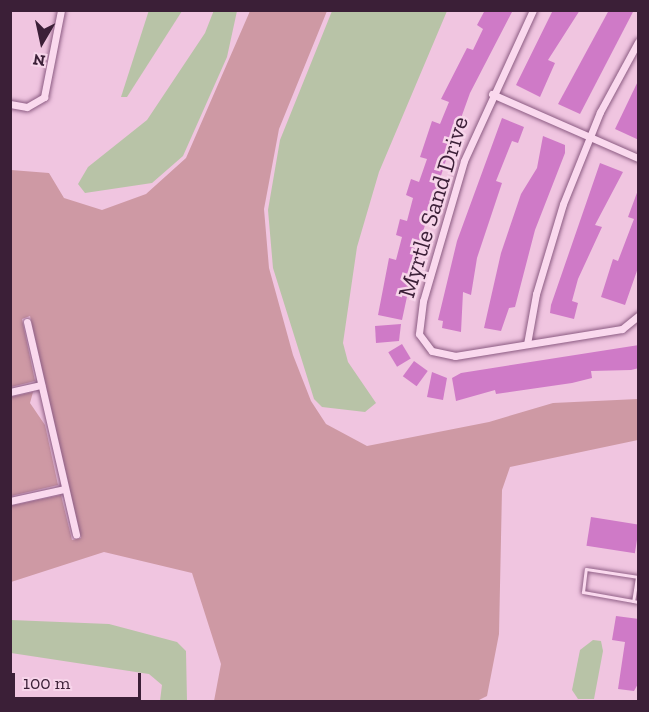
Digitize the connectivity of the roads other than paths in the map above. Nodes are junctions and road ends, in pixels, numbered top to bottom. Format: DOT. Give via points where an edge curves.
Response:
graph roads {
  1 [pos="61,10"];
  2 [pos="533,10"];
  3 [pos="639,42"];
  4 [pos="492,94"];
  5 [pos="10,104"];
  6 [pos="590,137"];
  7 [pos="639,159"];
  8 [pos="639,316"];
  9 [pos="27,322"];
  10 [pos="527,344"];
  11 [pos="41,384"];
  12 [pos="10,392"];
  13 [pos="64,489"];
  14 [pos="10,501"];
  15 [pos="76,534"];
  16 [pos="638,577"];
  17 [pos="633,601"];
  18 [pos="639,602"];
  1 -- 5 [label="street" via="45,97 27,107"];
  2 -- 4 [label="street, Myrtle Sand Drive"];
  3 -- 6 [label="street"];
  4 -- 6 [label="street"];
  4 -- 10 [label="street, Myrtle Sand Drive" via="450,202 423,301 419,334 424,344 441,356"];
  6 -- 7 [label="street"];
  6 -- 10 [label="street" via="549,248"];
  8 -- 10 [label="street, Myrtle Sand Drive" via="622,329"];
  9 -- 11 [label="street"];
  11 -- 12 [label="street"];
  11 -- 13 [label="street"];
  13 -- 14 [label="street"];
  13 -- 15 [label="street"];
  16 -- 17 [label="lane"];
  16 -- 17 [label="lane" via="586,569 583,592"];
  17 -- 18 [label="lane"];
}
